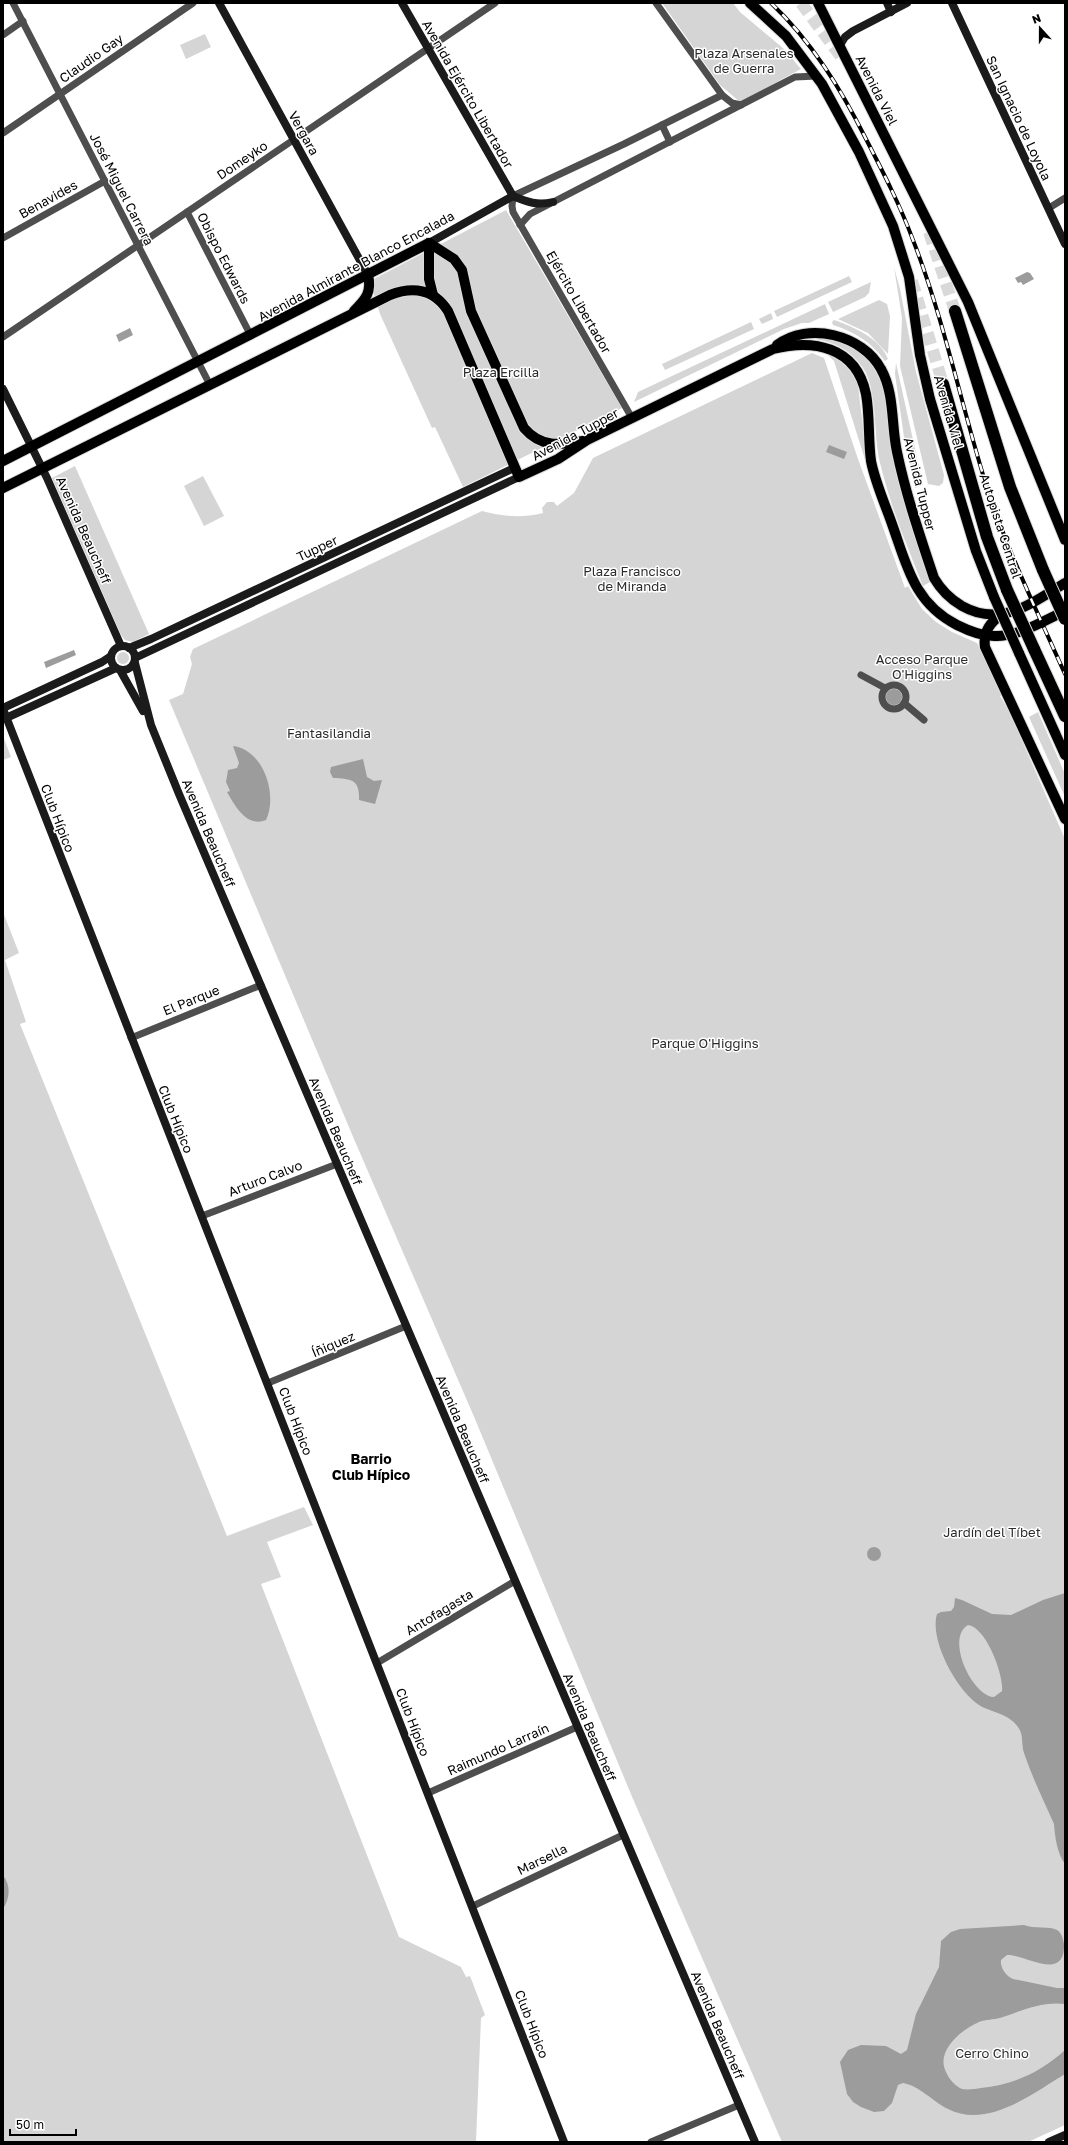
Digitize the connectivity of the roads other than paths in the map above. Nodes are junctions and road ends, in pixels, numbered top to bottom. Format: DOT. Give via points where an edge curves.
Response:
graph roads {
  1 [pos="13,3"];
  2 [pos="193,3"];
  3 [pos="219,3"];
  4 [pos="402,3"];
  5 [pos="495,3"];
  6 [pos="656,3"];
  7 [pos="750,3"];
  8 [pos="818,3"];
  9 [pos="887,3"];
  10 [pos="908,3"];
  11 [pos="952,3"];
  12 [pos="891,12"];
  13 [pos="23,21"];
  14 [pos="3,35"];
  15 [pos="840,45"];
  16 [pos="428,48"];
  17 [pos="817,76"];
  18 [pos="60,94"];
  19 [pos="722,94"];
  20 [pos="741,105"];
  21 [pos="662,125"];
  22 [pos="3,133"];
  23 [pos="294,139"];
  24 [pos="670,142"];
  25 [pos="105,181"];
  26 [pos="513,196"];
  27 [pos="1065,198"];
  28 [pos="553,202"];
  29 [pos="1049,208"];
  30 [pos="187,212"];
  31 [pos="520,225"];
  32 [pos="3,238"];
  33 [pos="429,243"];
  34 [pos="1065,244"];
  35 [pos="138,245"];
  36 [pos="368,275"];
  37 [pos="433,295"];
  38 [pos="955,311"];
  39 [pos="347,318"];
  40 [pos="251,336"];
  41 [pos="3,337"];
  42 [pos="772,349"];
  43 [pos="199,362"];
  44 [pos="943,384"];
  45 [pos="210,385"];
  46 [pos="3,389"];
  47 [pos="632,418"];
  48 [pos="587,440"];
  49 [pos="31,447"];
  50 [pos="3,461"];
  51 [pos="43,469"];
  52 [pos="516,472"];
  53 [pos="3,488"];
  54 [pos="1065,540"];
  55 [pos="1065,583"];
  56 [pos="1065,611"];
  57 [pos="1001,615"];
  58 [pos="1065,619"];
  59 [pos="985,635"];
  60 [pos="125,647"];
  61 [pos="111,656"];
  62 [pos="135,661"];
  63 [pos="118,669"];
  64 [pos="860,675"];
  65 [pos="885,688"];
  66 [pos="904,703"];
  67 [pos="3,708"];
  68 [pos="1065,716"];
  69 [pos="6,718"];
  70 [pos="924,720"];
  71 [pos="151,725"];
  72 [pos="1065,755"];
  73 [pos="1065,819"];
  74 [pos="261,985"];
  75 [pos="131,1038"];
  76 [pos="337,1164"];
  77 [pos="202,1216"];
  78 [pos="406,1326"];
  79 [pos="268,1383"];
  80 [pos="515,1581"];
  81 [pos="377,1663"];
  82 [pos="577,1727"];
  83 [pos="428,1793"];
  84 [pos="623,1835"];
  85 [pos="473,1906"];
  86 [pos="739,2105"];
  87 [pos="1065,2134"];
  88 [pos="564,2142"];
  89 [pos="651,2142"];
  90 [pos="755,2142"];
  91 [pos="1049,2142"];
  1 -- 13 [label="street, José Miguel Carrera"];
  2 -- 18 [label="street, Claudio Gay"];
  3 -- 23 [label="main road, Vergara"];
  4 -- 16 [label="main road, Avenida Ejército Libertador"];
  5 -- 16 [label="street, Domeyko"];
  6 -- 19 [label="street"];
  7 -- 17 [label="main road, Avenida Viel" via="786,36"];
  8 -- 15 [label="main road, Avenida Viel"];
  9 -- 12 [label="main road"];
  10 -- 12 [label="main road"];
  11 -- 29 [label="main road, San Ignacio de Loyola"];
  12 -- 15 [label="main road" via="853,31"];
  13 -- 14 [label="street"];
  13 -- 18 [label="street, José Miguel Carrera"];
  15 -- 54 [label="main road, Avenida Viel" via="968,302"];
  16 -- 23 [label="street, Domeyko"];
  16 -- 26 [label="main road, Avenida Ejército Libertador"];
  17 -- 20 [label="street" via="795,77"];
  17 -- 72 [label="main road, Avenida Viel, bridge" via="859,152 899,244 910,283 920,355 930,399 976,551"];
  18 -- 22 [label="street, Claudio Gay"];
  18 -- 25 [label="street, José Miguel Carrera"];
  19 -- 20 [label="street" via="732,103"];
  19 -- 21 [label="street, Avenida Almirante Blanco Encalada"];
  20 -- 24 [label="street"];
  21 -- 24 [label="street"];
  21 -- 26 [label="street, Avenida Almirante Blanco Encalada"];
  23 -- 30 [label="street, Domeyko"];
  23 -- 36 [label="main road, Vergara"];
  24 -- 28 [label="street"];
  25 -- 32 [label="street, Benavides"];
  25 -- 35 [label="street, José Miguel Carrera"];
  26 -- 28 [label="main road" via="530,203"];
  26 -- 31 [label="street, Ejército Libertador" via="512,206"];
  26 -- 33 [label="main road, Avenida Almirante Blanco Encalada"];
  27 -- 29 [label="street"];
  28 -- 31 [label="street" via="530,214"];
  29 -- 34 [label="main road, San Ignacio de Loyola"];
  30 -- 35 [label="street, Domeyko"];
  30 -- 40 [label="street, Obispo Edwards"];
  31 -- 47 [label="street, Ejército Libertador"];
  33 -- 36 [label="main road, Avenida Almirante Blanco Encalada"];
  33 -- 37 [label="main road" via="429,279"];
  33 -- 48 [label="main road" via="454,259 462,270 471,311 524,428 534,438 551,444"];
  35 -- 41 [label="street, Domeyko"];
  35 -- 43 [label="street, José Miguel Carrera"];
  36 -- 39 [label="main road" via="371,285 368,295"];
  36 -- 40 [label="main road, Avenida Almirante Blanco Encalada"];
  37 -- 39 [label="main road" via="415,289 399,292"];
  37 -- 52 [label="main road" via="448,311"];
  38 -- 58 [label="highway, Autopista Central, bridge" via="1010,487"];
  39 -- 45 [label="main road"];
  40 -- 43 [label="main road, Avenida Almirante Blanco Encalada"];
  42 -- 47 [label="main road, Avenida Tupper"];
  42 -- 57 [label="main road, Avenida Tupper" via="800,335 830,334 854,343 875,360 886,380 896,450 907,498 934,578 946,594 959,604 981,614"];
  42 -- 59 [label="main road, Avenida Tupper" via="799,344 819,346 835,352 857,372 865,392 872,462 911,579 923,599 940,616"];
  43 -- 45 [label="street, José Miguel Carrera"];
  43 -- 49 [label="main road, Avenida Almirante Blanco Encalada"];
  44 -- 68 [label="highway, Autopista Central, bridge" via="987,537 1007,590"];
  45 -- 51 [label="main road"];
  46 -- 49 [label="main road, Avenida Beaucheff"];
  47 -- 48 [label="main road, Avenida Tupper"];
  48 -- 52 [label="main road, Avenida Tupper" via="564,456"];
  49 -- 50 [label="main road, Avenida Almirante Blanco Encalada"];
  49 -- 51 [label="main road, Avenida Beaucheff"];
  51 -- 53 [label="main road"];
  51 -- 60 [label="main road, Avenida Beaucheff"];
  52 -- 60 [label="main road, Tupper" via="145,642"];
  52 -- 62 [label="main road, Tupper"];
  55 -- 57 [label="main road, Avenida Tupper" via="1032,603"];
  56 -- 59 [label="main road, Avenida Tupper" via="1014,633"];
  57 -- 59 [label="main road" via="989,626"];
  59 -- 73 [label="main road" via="990,657"];
  60 -- 61 [label="main road" via="114,650"];
  60 -- 62 [label="main road" via="134,652"];
  61 -- 63 [label="main road" via="112,663"];
  61 -- 67 [label="main road"];
  62 -- 63 [label="main road" via="128,669"];
  62 -- 71 [label="main road, Avenida Beaucheff"];
  63 -- 69 [label="main road"];
  63 -- 71 [label="main road, Avenida Beaucheff"];
  64 -- 65 [label="street"];
  65 -- 66 [label="street" via="894,684 903,688 906,697"];
  65 -- 66 [label="street" via="882,697 886,706 895,708"];
  66 -- 70 [label="street"];
  67 -- 69 [label="main road, Club Hípico"];
  69 -- 75 [label="main road, Club Hípico"];
  71 -- 74 [label="main road, Avenida Beaucheff"];
  74 -- 75 [label="street, El Parque"];
  74 -- 76 [label="main road, Avenida Beaucheff"];
  75 -- 77 [label="main road, Club Hípico"];
  76 -- 77 [label="street, Arturo Calvo"];
  76 -- 78 [label="main road, Avenida Beaucheff"];
  77 -- 79 [label="main road, Club Hípico"];
  78 -- 79 [label="street, Íñiquez"];
  78 -- 80 [label="main road, Avenida Beaucheff"];
  79 -- 81 [label="main road, Club Hípico"];
  80 -- 81 [label="street, Antofagasta"];
  80 -- 82 [label="main road, Avenida Beaucheff"];
  81 -- 83 [label="main road, Club Hípico"];
  82 -- 83 [label="street, Raimundo Larraín"];
  82 -- 84 [label="main road, Avenida Beaucheff"];
  83 -- 85 [label="main road, Club Hípico"];
  84 -- 85 [label="street, Marsella"];
  84 -- 86 [label="main road, Avenida Beaucheff"];
  85 -- 88 [label="main road, Club Hípico"];
  86 -- 89 [label="street"];
  86 -- 90 [label="main road, Avenida Beaucheff"];
  87 -- 91 [label="main road"];
}
